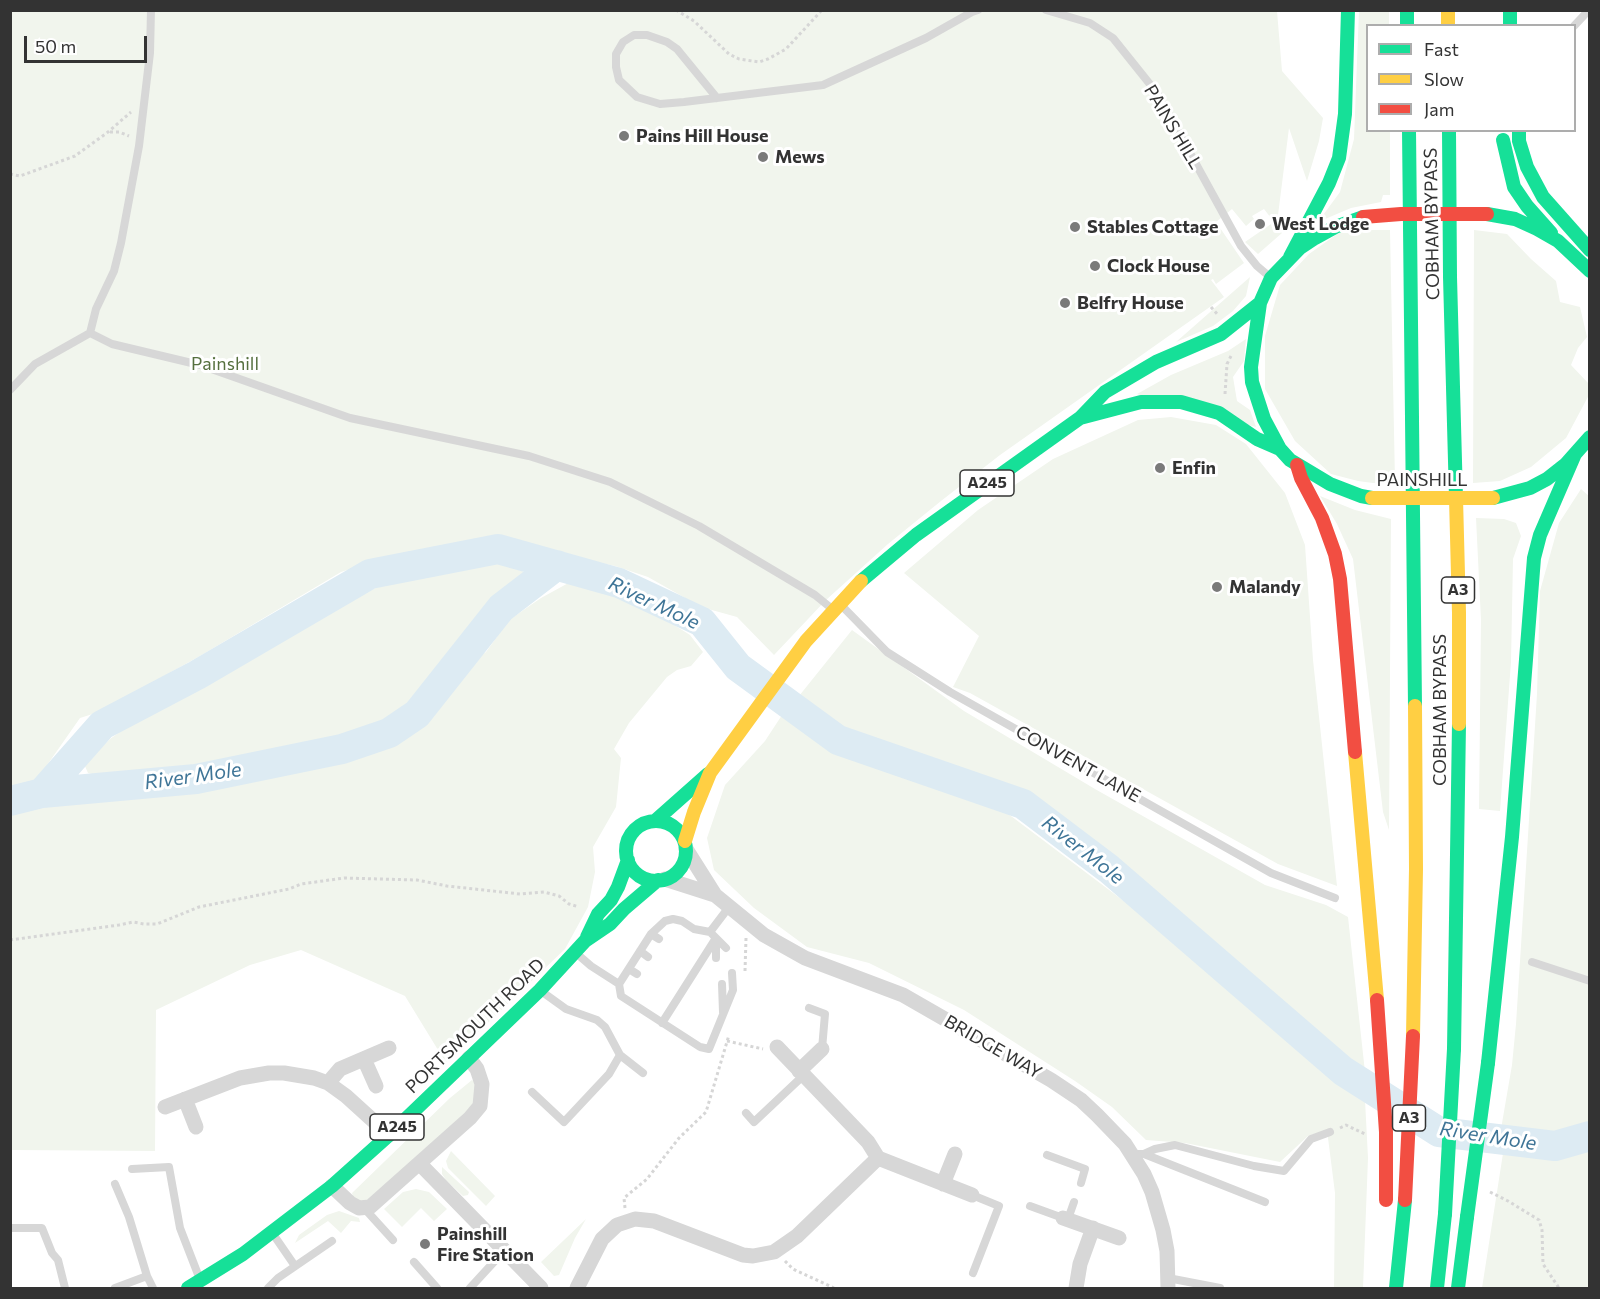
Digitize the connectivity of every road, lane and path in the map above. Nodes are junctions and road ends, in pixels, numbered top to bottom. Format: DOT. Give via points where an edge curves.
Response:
graph roads {
  1 [pos="151,10"];
  2 [pos="676,10"];
  3 [pos="822,10"];
  4 [pos="978,10"];
  5 [pos="1046,10"];
  6 [pos="1348,10"];
  7 [pos="1589,10"];
  8 [pos="1576,25"];
  9 [pos="717,98"];
  10 [pos="145,99"];
  11 [pos="108,132"];
  12 [pos="1409,132"];
  13 [pos="1449,132"];
  14 [pos="1503,132"];
  15 [pos="1519,132"];
  16 [pos="139,146"];
  17 [pos="10,176"];
  18 [pos="1558,241"];
  19 [pos="1590,250"];
  20 [pos="1290,257"];
  21 [pos="1590,271"];
  22 [pos="1271,278"];
  23 [pos="1260,303"];
  24 [pos="90,333"];
  25 [pos="1234,348"];
  26 [pos="10,390"];
  27 [pos="1225,402"];
  28 [pos="1080,418"];
  29 [pos="1590,437"];
  30 [pos="1280,449"];
  31 [pos="1575,454"];
  32 [pos="1297,465"];
  33 [pos="836,606"];
  34 [pos="710,773"];
  35 [pos="655,821"];
  36 [pos="685,845"];
  37 [pos="628,860"];
  38 [pos="662,880"];
  39 [pos="715,895"];
  40 [pos="1335,898"];
  41 [pos="729,907"];
  42 [pos="585,909"];
  43 [pos="752,926"];
  44 [pos="651,934"];
  45 [pos="713,935"];
  46 [pos="659,939"];
  47 [pos="10,940"];
  48 [pos="585,941"];
  49 [pos="726,948"];
  50 [pos="640,951"];
  51 [pos="574,952"];
  52 [pos="648,957"];
  53 [pos="716,958"];
  54 [pos="1533,962"];
  55 [pos="629,969"];
  56 [pos="732,973"];
  57 [pos="637,974"];
  58 [pos="744,981"];
  59 [pos="1590,981"];
  60 [pos="619,984"];
  61 [pos="722,984"];
  62 [pos="540,990"];
  63 [pos="809,1008"];
  64 [pos="723,1017"];
  65 [pos="662,1023"];
  66 [pos="730,1031"];
  67 [pos="728,1041"];
  68 [pos="777,1047"];
  69 [pos="389,1048"];
  70 [pos="822,1049"];
  71 [pos="620,1055"];
  72 [pos="469,1058"];
  73 [pos="363,1059"];
  74 [pos="643,1073"];
  75 [pos="802,1073"];
  76 [pos="328,1083"];
  77 [pos="376,1086"];
  78 [pos="532,1092"];
  79 [pos="184,1099"];
  80 [pos="165,1107"];
  81 [pos="746,1113"];
  82 [pos="196,1127"];
  83 [pos="1330,1131"];
  84 [pos="389,1135"];
  85 [pos="955,1154"];
  86 [pos="1137,1154"];
  87 [pos="1047,1155"];
  88 [pos="878,1158"];
  89 [pos="420,1164"];
  90 [pos="132,1168"];
  91 [pos="1081,1183"];
  92 [pos="115,1184"];
  93 [pos="943,1184"];
  94 [pos="332,1186"];
  95 [pos="972,1195"];
  96 [pos="1074,1202"];
  97 [pos="1265,1202"];
  98 [pos="1030,1206"];
  99 [pos="1386,1206"];
  100 [pos="363,1207"];
  101 [pos="1066,1219"];
  102 [pos="626,1221"];
  103 [pos="10,1228"];
  104 [pos="1093,1228"];
  105 [pos="272,1233"];
  106 [pos="1119,1238"];
  107 [pos="393,1240"];
  108 [pos="332,1241"];
  109 [pos="1387,1244"];
  110 [pos="504,1251"];
  111 [pos="774,1252"];
  112 [pos="414,1262"];
  113 [pos="295,1266"];
  114 [pos="973,1273"];
  115 [pos="147,1276"];
  116 [pos="1168,1283"];
  117 [pos="194,1285"];
  118 [pos="65,1288"];
  119 [pos="115,1288"];
  120 [pos="153,1288"];
  121 [pos="268,1288"];
  122 [pos="437,1288"];
  123 [pos="470,1288"];
  124 [pos="541,1288"];
  125 [pos="578,1288"];
  126 [pos="834,1288"];
  127 [pos="1076,1288"];
  128 [pos="1220,1288"];
  129 [pos="1387,1288"];
  130 [pos="1396,1288"];
  131 [pos="1437,1288"];
  132 [pos="1458,1288"];
  1 -- 10 [label="lane"];
  2 -- 3 [label="path" via="694,21 729,54 759,62 786,49"];
  4 -- 9 [label="lane" via="824,85"];
  5 -- 22 [label="lane, PAINS HILL" via="1090,23 1113,38 1157,93 1241,246"];
  6 -- 20 [label="main road" via="1339,158"];
  7 -- 8 [label="lane"];
  9 -- 9 [label="lane" via="660,104 637,98 619,80 616,54 623,42 634,35 647,34 668,42"];
  10 -- 11 [label="path"];
  10 -- 16 [label="lane"];
  11 -- 16 [label="path" via="127,135"];
  11 -- 17 [label="path" via="75,156"];
  12 -- 130 [label="main road, COBHAM BYPASS / A3, bridge" via="1416,869 1413,1036 1405,1200"];
  13 -- 131 [label="main road, COBHAM BYPASS / A3, bridge" via="1458,853 1454,1049"];
  14 -- 18 [label="main road" via="1514,187"];
  15 -- 19 [label="main road" via="1527,167 1543,197"];
  16 -- 24 [label="lane" via="114,271 96,309"];
  18 -- 20 [label="main road, PAINSHILL, bridge" via="1515,219 1487,214 1401,214 1349,221 1325,232"];
  18 -- 21 [label="main road, PAINSHILL"];
  20 -- 22 [label="main road, PAINSHILL"];
  22 -- 23 [label="main road, PAINSHILL"];
  23 -- 28 [label="main road, A245" via="1221,334 1123,380"];
  23 -- 30 [label="main road, PAINSHILL" via="1251,352 1252,382 1264,419"];
  24 -- 26 [label="lane" via="35,364"];
  24 -- 33 [label="lane, CONVENT LANE" via="112,344 200,365 350,418 529,456 610,482 699,526"];
  25 -- 27 [label="path" via="1227,364"];
  28 -- 30 [label="main road, A245" via="1141,402 1181,402 1220,413"];
  28 -- 33 [label="main road, A245" via="916,535"];
  29 -- 31 [label="main road, PAINSHILL"];
  30 -- 32 [label="main road, PAINSHILL"];
  31 -- 32 [label="main road, PAINSHILL, bridge" via="1539,483 1493,498 1372,498 1330,484"];
  31 -- 132 [label="main road, bridge" via="1539,535 1534,558 1512,837 1488,1063"];
  32 -- 99 [label="main road, bridge" via="1322,518 1340,579 1386,1122"];
  33 -- 34 [label="main road, A245"];
  33 -- 40 [label="lane, CONVENT LANE" via="887,652 950,692 1271,873"];
  34 -- 35 [label="main road, A245"];
  34 -- 36 [label="main road, A245"];
  35 -- 36 [label="main road" via="670,824 681,834"];
  35 -- 37 [label="main road" via="634,831 627,844"];
  36 -- 38 [label="main road" via="683,864"];
  36 -- 39 [label="street, BRIDGE WAY"];
  37 -- 38 [label="main road" via="636,873 650,880"];
  37 -- 48 [label="main road, PORTSMOUTH ROAD" via="618,887"];
  38 -- 39 [label="street, BRIDGE WAY"];
  38 -- 48 [label="main road, PORTSMOUTH ROAD"];
  39 -- 41 [label="street, BRIDGE WAY"];
  41 -- 43 [label="street, BRIDGE WAY"];
  41 -- 45 [label="lane"];
  42 -- 47 [label="path" via="544,892 520,894 417,880 344,878 199,907 157,924 133,922"];
  43 -- 58 [label="path" via="746,936"];
  43 -- 86 [label="street, BRIDGE WAY" via="805,958 903,995 1051,1080 1081,1100"];
  44 -- 45 [label="lane" via="673,919"];
  44 -- 46 [label="lane"];
  44 -- 50 [label="lane"];
  45 -- 49 [label="lane"];
  45 -- 53 [label="lane"];
  45 -- 65 [label="lane"];
  48 -- 51 [label="main road, PORTSMOUTH ROAD / A245"];
  50 -- 52 [label="lane"];
  50 -- 55 [label="lane"];
  51 -- 60 [label="lane"];
  51 -- 62 [label="main road, PORTSMOUTH ROAD / A245"];
  54 -- 59 [label="lane"];
  55 -- 57 [label="lane"];
  55 -- 60 [label="lane"];
  56 -- 64 [label="lane" via="733,990"];
  60 -- 65 [label="lane" via="621,996"];
  61 -- 64 [label="lane"];
  62 -- 71 [label="lane" via="566,1010 597,1020"];
  62 -- 72 [label="main road, PORTSMOUTH ROAD / A245"];
  63 -- 70 [label="lane" via="825,1014"];
  64 -- 65 [label="lane" via="709,1049"];
  66 -- 67 [label="path"];
  67 -- 68 [label="path" via="765,1049"];
  67 -- 102 [label="path" via="706,1112 679,1138 647,1179 624,1198"];
  68 -- 75 [label="street"];
  69 -- 73 [label="street"];
  70 -- 75 [label="street"];
  71 -- 74 [label="lane"];
  71 -- 78 [label="lane" via="609,1074 564,1122"];
  72 -- 84 [label="main road, PORTSMOUTH ROAD / A245"];
  72 -- 89 [label="street" via="480,1076 480,1106"];
  73 -- 76 [label="street" via="340,1069"];
  73 -- 77 [label="street"];
  75 -- 81 [label="lane" via="754,1122"];
  75 -- 88 [label="street" via="868,1142"];
  76 -- 79 [label="street" via="299,1075 269,1073 240,1078"];
  76 -- 84 [label="street"];
  79 -- 80 [label="street"];
  79 -- 82 [label="street"];
  83 -- 86 [label="lane" via="1311,1139 1284,1171 1175,1145"];
  84 -- 94 [label="main road, PORTSMOUTH ROAD / A245"];
  85 -- 93 [label="street"];
  86 -- 97 [label="lane"];
  86 -- 116 [label="street, BRIDGE WAY" via="1158,1210 1167,1251"];
  87 -- 91 [label="lane" via="1085,1169"];
  88 -- 93 [label="street"];
  88 -- 111 [label="street" via="797,1236"];
  89 -- 100 [label="street" via="370,1207"];
  89 -- 110 [label="street"];
  90 -- 117 [label="lane" via="169,1167"];
  92 -- 115 [label="lane"];
  93 -- 95 [label="street"];
  94 -- 100 [label="street" via="350,1203"];
  94 -- 105 [label="main road, PORTSMOUTH ROAD / A245"];
  95 -- 114 [label="lane" via="999,1206"];
  96 -- 101 [label="lane"];
  98 -- 101 [label="lane"];
  100 -- 107 [label="lane"];
  101 -- 104 [label="street"];
  102 -- 111 [label="street" via="654,1221 743,1255"];
  102 -- 125 [label="street" via="602,1239"];
  103 -- 118 [label="lane" via="42,1228 58,1260"];
  104 -- 106 [label="street"];
  104 -- 127 [label="street"];
  105 -- 113 [label="lane"];
  105 -- 117 [label="main road, PORTSMOUTH ROAD / A245"];
  108 -- 113 [label="lane"];
  109 -- 129 [label="main road"];
  110 -- 123 [label="lane"];
  110 -- 124 [label="street"];
  111 -- 126 [label="path" via="793,1269"];
  112 -- 122 [label="lane"];
  113 -- 121 [label="lane"];
  115 -- 119 [label="lane"];
  115 -- 120 [label="lane"];
  116 -- 128 [label="lane"];
}
